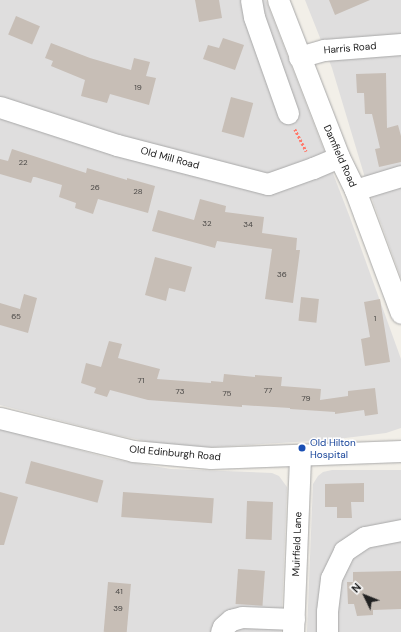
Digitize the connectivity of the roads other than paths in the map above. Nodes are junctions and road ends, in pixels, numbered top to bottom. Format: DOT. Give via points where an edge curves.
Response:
graph roads {
  1 [pos="251,0"];
  2 [pos="278,0"];
  3 [pos="401,44"];
  4 [pos="299,57"];
  5 [pos="0,107"];
  6 [pos="288,112"];
  7 [pos="339,157"];
  8 [pos="401,176"];
  9 [pos="356,190"];
  10 [pos="401,313"];
  11 [pos="0,418"];
  12 [pos="401,451"];
  13 [pos="300,456"];
  14 [pos="401,530"];
  15 [pos="294,626"];
  16 [pos="221,632"];
  17 [pos="328,632"];
  1 -- 6 [label="street" via="254,17"];
  2 -- 4 [label="street, Damfield Road"];
  3 -- 4 [label="street, Harris Road" via="324,50"];
  4 -- 7 [label="street, Damfield Road"];
  5 -- 7 [label="street, Old Mill Road" via="117,145 268,184"];
  7 -- 9 [label="street, Damfield Road"];
  8 -- 9 [label="street"];
  9 -- 10 [label="street, Damfield Road"];
  11 -- 13 [label="street, Old Edinburgh Road" via="133,451 212,458"];
  12 -- 13 [label="street, Old Edinburgh Road"];
  13 -- 15 [label="street, Muirfield Lane"];
  14 -- 17 [label="street" via="365,536 344,551 331,578 327,611"];
  15 -- 16 [label="street" via="242,617 231,620"];
}
